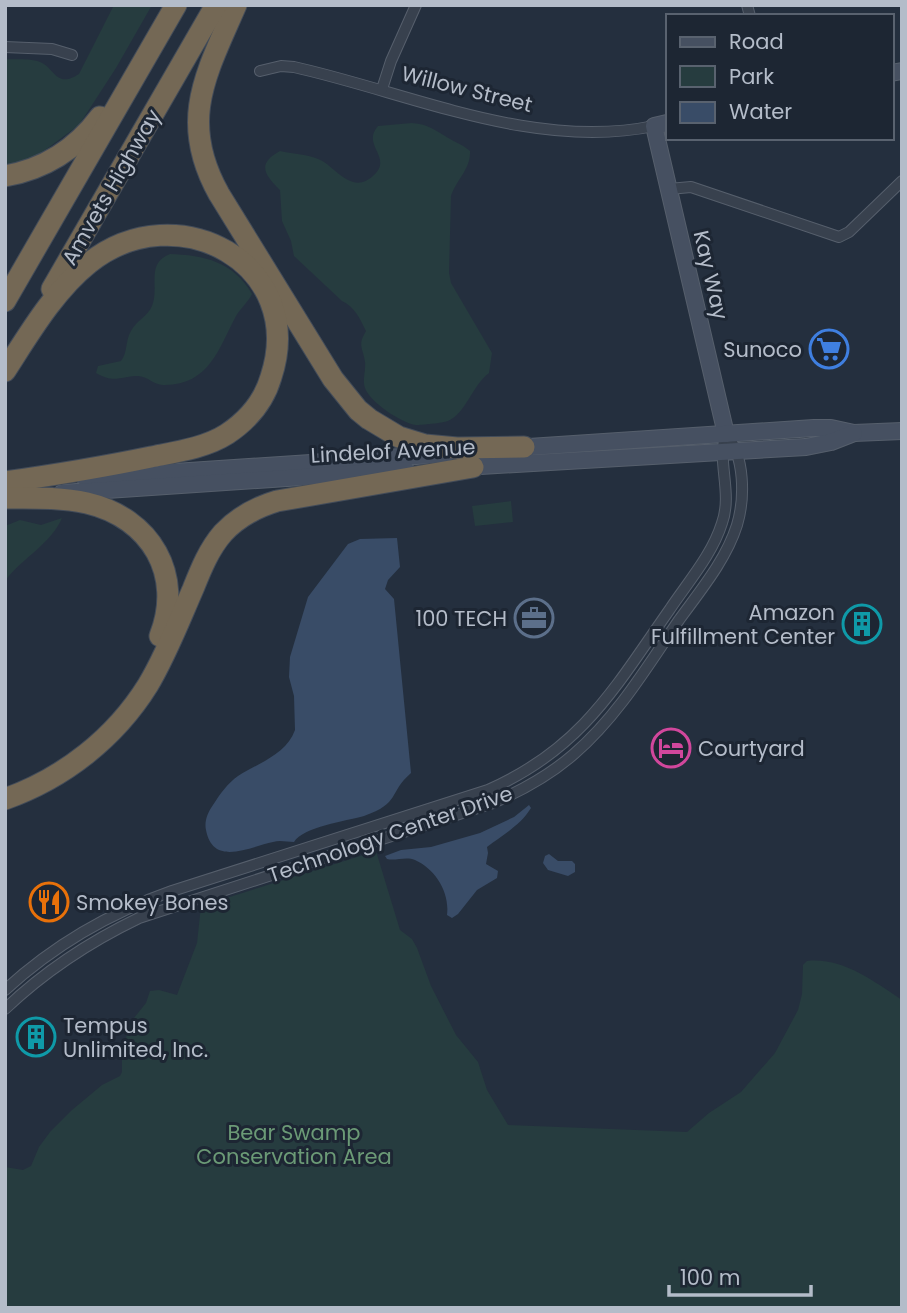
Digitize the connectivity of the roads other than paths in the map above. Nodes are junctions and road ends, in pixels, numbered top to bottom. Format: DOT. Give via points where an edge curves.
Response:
graph roads {
  1 [pos="176,5"];
  2 [pos="216,5"];
  3 [pos="236,5"];
  4 [pos="416,5"];
  5 [pos="5,47"];
  6 [pos="72,55"];
  7 [pos="260,71"];
  8 [pos="382,89"];
  9 [pos="661,124"];
  10 [pos="5,176"];
  11 [pos="902,181"];
  12 [pos="669,189"];
  13 [pos="5,301"];
  14 [pos="5,370"];
  15 [pos="902,431"];
  16 [pos="854,433"];
  17 [pos="726,434"];
  18 [pos="524,447"];
  19 [pos="730,452"];
  20 [pos="473,467"];
  21 [pos="5,482"];
  22 [pos="5,497"];
  23 [pos="5,787"];
  24 [pos="5,799"];
  25 [pos="5,990"];
  26 [pos="5,1009"];
  1 -- 10 [label="highway" via="81,140 39,167"];
  1 -- 13 [label="highway, Amvets Highway"];
  2 -- 14 [label="highway, Amvets Highway"];
  3 -- 18 [label="highway" via="201,94 198,132 204,162 333,379 369,419 412,442 444,448"];
  4 -- 8 [label="street"];
  5 -- 6 [label="street"];
  7 -- 8 [label="street, Willow Street" via="294,67"];
  8 -- 9 [label="street, Willow Street" via="529,127 597,132"];
  9 -- 12 [label="main road, Kay Way"];
  11 -- 12 [label="street" via="839,237 691,187"];
  12 -- 17 [label="main road, Kay Way"];
  14 -- 21 [label="highway" via="78,273 101,255 146,237 178,234 224,249 257,279 275,322 277,353 267,388 252,412 225,436 170,453"];
  15 -- 16 [label="main road"];
  16 -- 17 [label="main road, Lindelof Avenue" via="822,428"];
  16 -- 19 [label="main road, Lindelof Avenue" via="823,444"];
  17 -- 18 [label="main road, Lindelof Avenue"];
  17 -- 19 [label="street, Technology Center Drive"];
  18 -- 21 [label="main road, Lindelof Avenue"];
  19 -- 20 [label="main road, Lindelof Avenue"];
  19 -- 25 [label="street, Technology Center Drive" via="723,520 713,545 600,708 556,751 488,790 134,905 71,939"];
  19 -- 26 [label="street, Technology Center Drive" via="741,486 740,512 726,550 611,716 565,762 493,803 139,918 72,955"];
  20 -- 22 [label="main road, Lindelof Avenue"];
  20 -- 24 [label="highway" via="277,501 232,524 215,543 158,668 124,717 77,762"];
  22 -- 23 [label="highway" via="87,503 126,520 157,552 169,589 156,645 116,710 55,763"];
}
